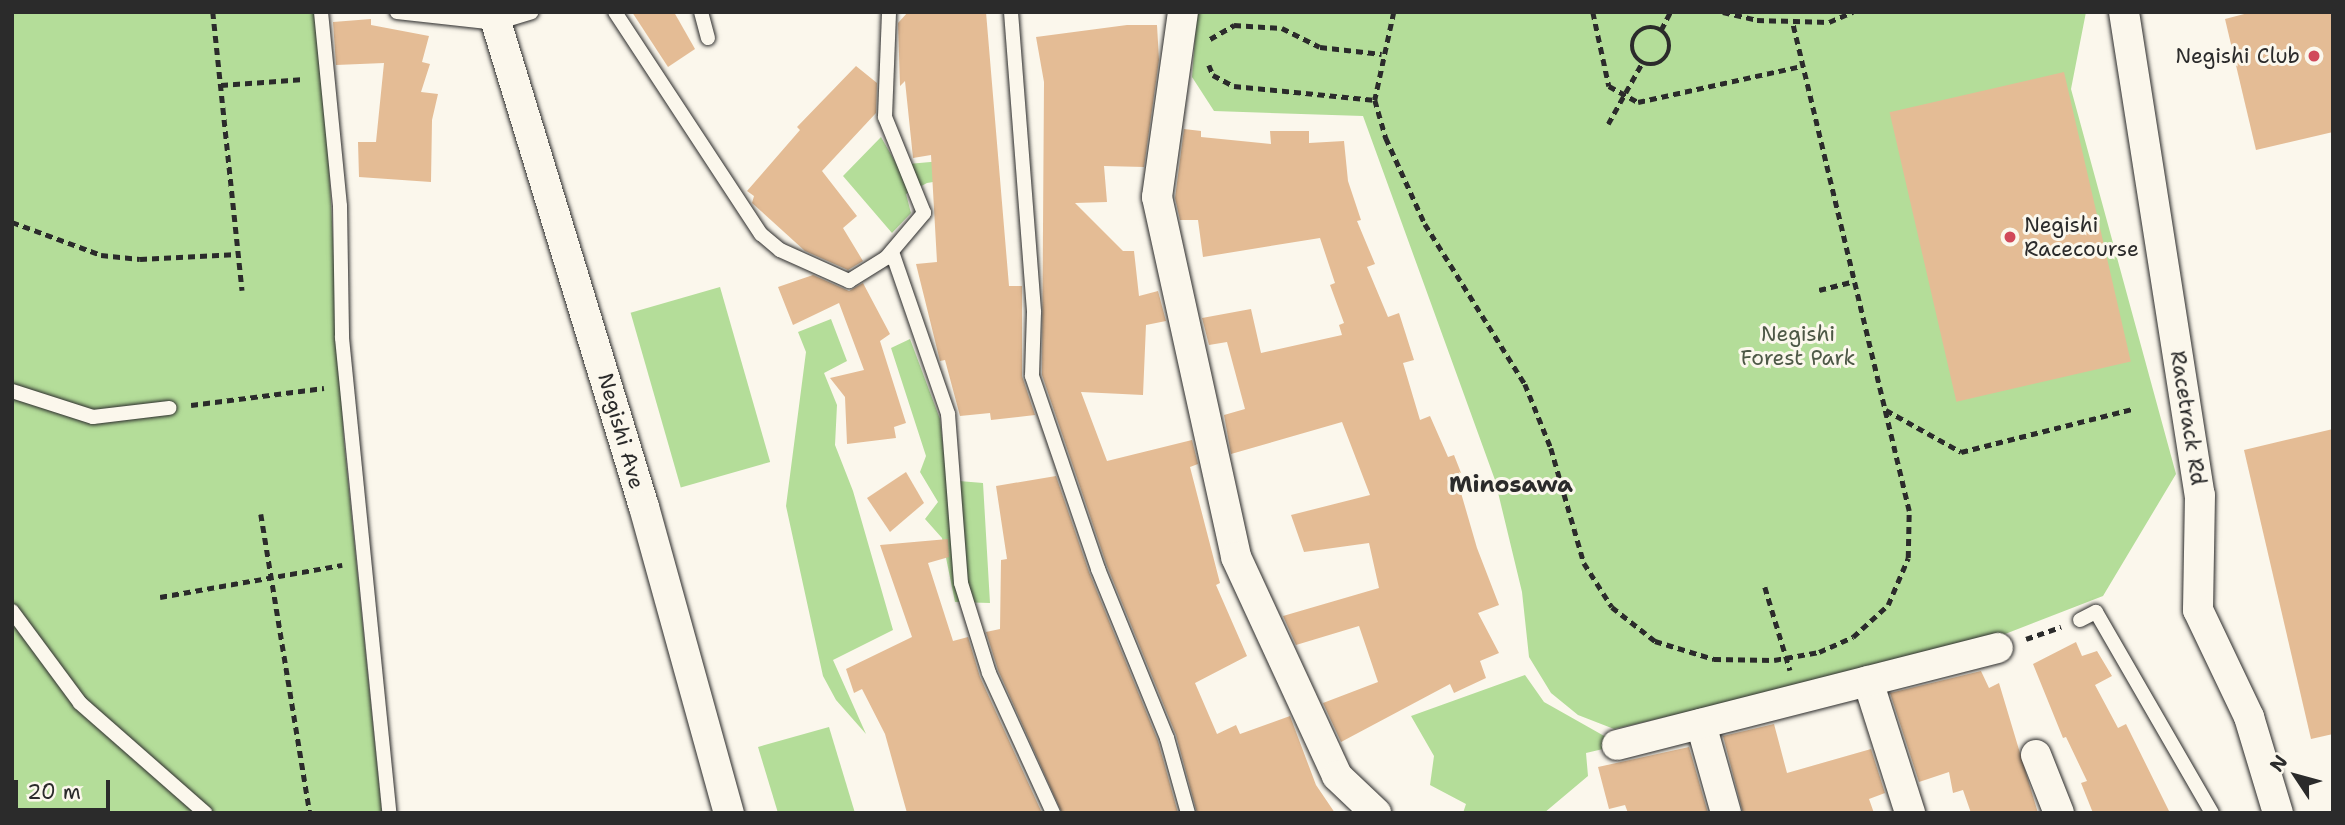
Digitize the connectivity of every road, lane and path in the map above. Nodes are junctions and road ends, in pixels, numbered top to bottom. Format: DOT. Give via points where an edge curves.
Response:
graph roads {
  1 [pos="214,12"];
  2 [pos="320,12"];
  3 [pos="397,12"];
  4 [pos="531,12"];
  5 [pos="615,12"];
  6 [pos="701,12"];
  7 [pos="889,12"];
  8 [pos="1011,12"];
  9 [pos="1394,12"];
  10 [pos="1593,12"];
  11 [pos="1670,12"];
  12 [pos="1723,12"];
  13 [pos="1853,12"];
  14 [pos="2124,12"];
  15 [pos="495,17"];
  16 [pos="1792,21"];
  17 [pos="1661,30"];
  18 [pos="1188,32"];
  19 [pos="708,38"];
  20 [pos="1382,54"];
  21 [pos="1642,62"];
  22 [pos="1802,66"];
  23 [pos="330,81"];
  24 [pos="221,85"];
  25 [pos="1626,95"];
  26 [pos="1375,100"];
  27 [pos="1608,124"];
  28 [pos="12,222"];
  29 [pos="892,252"];
  30 [pos="238,254"];
  31 [pos="1854,281"];
  32 [pos="1819,289"];
  33 [pos="242,290"];
  34 [pos="346,385"];
  35 [pos="12,391"];
  36 [pos="169,408"];
  37 [pos="2132,409"];
  38 [pos="1885,410"];
  39 [pos="261,514"];
  40 [pos="353,563"];
  41 [pos="271,577"];
  42 [pos="1765,587"];
  43 [pos="160,597"];
  44 [pos="12,611"];
  45 [pos="2081,620"];
  46 [pos="1998,648"];
  47 [pos="1786,658"];
  48 [pos="1868,681"];
  49 [pos="1798,699"];
  50 [pos="1701,724"];
  51 [pos="1617,745"];
  52 [pos="2036,755"];
  53 [pos="205,813"];
  54 [pos="310,813"];
  55 [pos="389,813"];
  56 [pos="729,813"];
  57 [pos="1053,813"];
  58 [pos="1188,813"];
  59 [pos="1376,813"];
  60 [pos="1726,813"];
  61 [pos="1910,813"];
  62 [pos="2059,813"];
  63 [pos="2212,813"];
  64 [pos="2278,813"];
  1 -- 24 [label="path"];
  2 -- 23 [label="lane"];
  3 -- 15 [label="lane"];
  4 -- 15 [label="lane"];
  5 -- 29 [label="lane" via="761,234 780,250 849,281"];
  6 -- 19 [label="lane"];
  7 -- 29 [label="lane" via="886,117 924,213"];
  8 -- 58 [label="lane" via="1034,312 1032,376 1098,569 1167,738"];
  9 -- 20 [label="path"];
  10 -- 25 [label="path" via="1609,86"];
  11 -- 17 [label="path"];
  12 -- 16 [label="path" via="1756,20"];
  13 -- 16 [label="path" via="1829,22"];
  14 -- 64 [label="street, Racetrack Rd" via="2200,495 2198,611 2249,717"];
  15 -- 56 [label="street, Negishi Ave" via="509,50"];
  16 -- 22 [label="path"];
  17 -- 21 [label="path" via="1671,45 1669,55 1655,64"];
  17 -- 21 [label="path" via="1646,27 1632,41 1634,58"];
  18 -- 20 [label="path" via="1234,25 1282,28 1320,47"];
  18 -- 26 [label="path" via="1213,75 1234,86"];
  18 -- 59 [label="street" via="1157,197 1236,557 1337,776"];
  20 -- 26 [label="path"];
  21 -- 25 [label="path"];
  22 -- 25 [label="path" via="1638,102"];
  22 -- 31 [label="path"];
  23 -- 24 [label="path"];
  23 -- 34 [label="lane"];
  24 -- 30 [label="path"];
  25 -- 27 [label="path"];
  26 -- 47 [label="path" via="1401,177 1419,212 1525,384 1551,448 1584,563 1612,607 1655,641 1714,659"];
  28 -- 30 [label="path" via="101,255 140,259"];
  29 -- 57 [label="lane" via="948,415 961,583 989,673"];
  30 -- 33 [label="path"];
  31 -- 32 [label="path"];
  31 -- 38 [label="path"];
  34 -- 36 [label="path"];
  34 -- 55 [label="lane"];
  35 -- 36 [label="lane" via="93,417"];
  37 -- 38 [label="path" via="1961,452"];
  38 -- 47 [label="path" via="1909,511 1908,558 1888,605 1853,637 1819,652"];
  39 -- 41 [label="path"];
  40 -- 41 [label="path"];
  41 -- 43 [label="path"];
  41 -- 54 [label="path"];
  42 -- 47 [label="path"];
  44 -- 53 [label="lane" via="80,703"];
  45 -- 46 [label="path"];
  45 -- 63 [label="lane" via="2096,612"];
  46 -- 48 [label="street"];
  47 -- 49 [label="path"];
  48 -- 49 [label="street"];
  48 -- 61 [label="street"];
  49 -- 50 [label="street"];
  50 -- 51 [label="street"];
  50 -- 60 [label="street"];
  52 -- 62 [label="street"];
}
